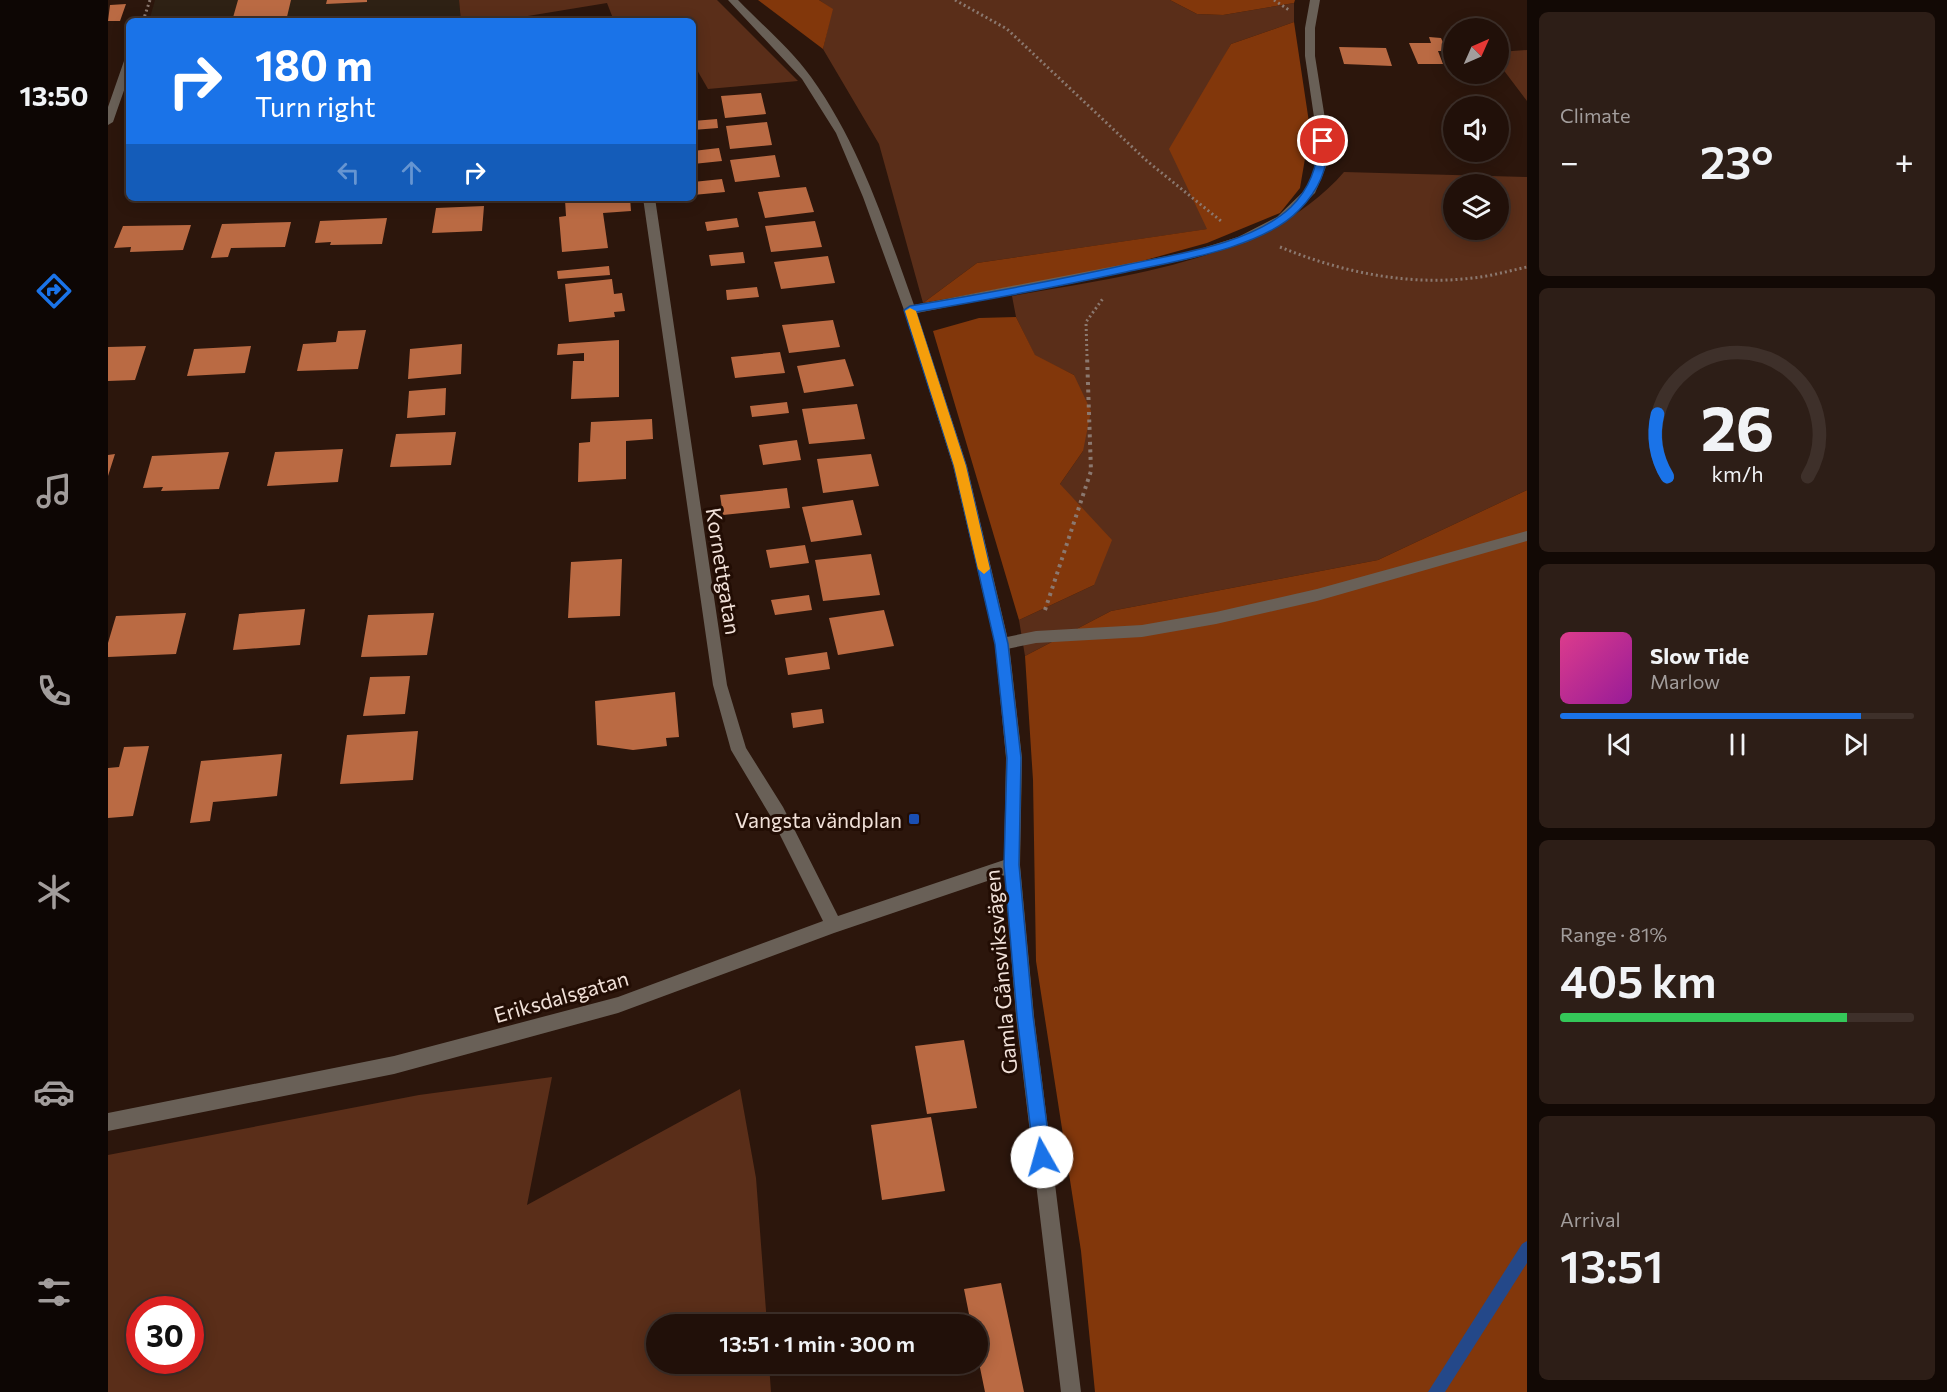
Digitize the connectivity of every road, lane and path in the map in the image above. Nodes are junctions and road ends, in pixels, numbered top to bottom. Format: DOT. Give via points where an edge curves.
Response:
graph roads {
  1 [pos="150,0"];
  2 [pos="733,0"];
  3 [pos="955,0"];
  4 [pos="1315,0"];
  5 [pos="144,18"];
  6 [pos="126,79"];
  7 [pos="108,122"];
  8 [pos="649,201"];
  9 [pos="1251,235"];
  10 [pos="1527,267"];
  11 [pos="1123,270"];
  12 [pos="910,310"];
  13 [pos="1527,536"];
  14 [pos="1036,637"];
  15 [pos="1002,644"];
  16 [pos="1012,865"];
  17 [pos="834,925"];
  18 [pos="108,1122"];
  19 [pos="1071,1392"];
  1 -- 5 [label="path"];
  2 -- 12 [label="street, Gamla Gånsviksvägen" via="806,77 840,133 869,197"];
  3 -- 9 [label="path" via="1007,29 1168,179 1223,222"];
  4 -- 9 [label="street" via="1310,61 1323,163 1313,186 1295,209"];
  6 -- 7 [label="street"];
  8 -- 17 [label="street, Kornettgatan" via="720,685 739,750 777,812"];
  9 -- 10 [label="path" via="1293,253 1358,271 1414,280 1464,279"];
  9 -- 11 [label="street"];
  11 -- 12 [label="street"];
  11 -- 14 [label="path" via="1086,322 1091,471"];
  12 -- 15 [label="street, Gamla Gånsviksvägen" via="960,466"];
  13 -- 14 [label="street" via="1317,595 1216,618 1142,631"];
  14 -- 15 [label="street"];
  15 -- 16 [label="street, Gamla Gånsviksvägen" via="1014,758"];
  16 -- 17 [label="street, Eriksdalsgatan"];
  16 -- 19 [label="street, Gamla Gånsviksvägen" via="1025,1016"];
  17 -- 18 [label="street, Eriksdalsgatan" via="618,1005 394,1065"];
}
